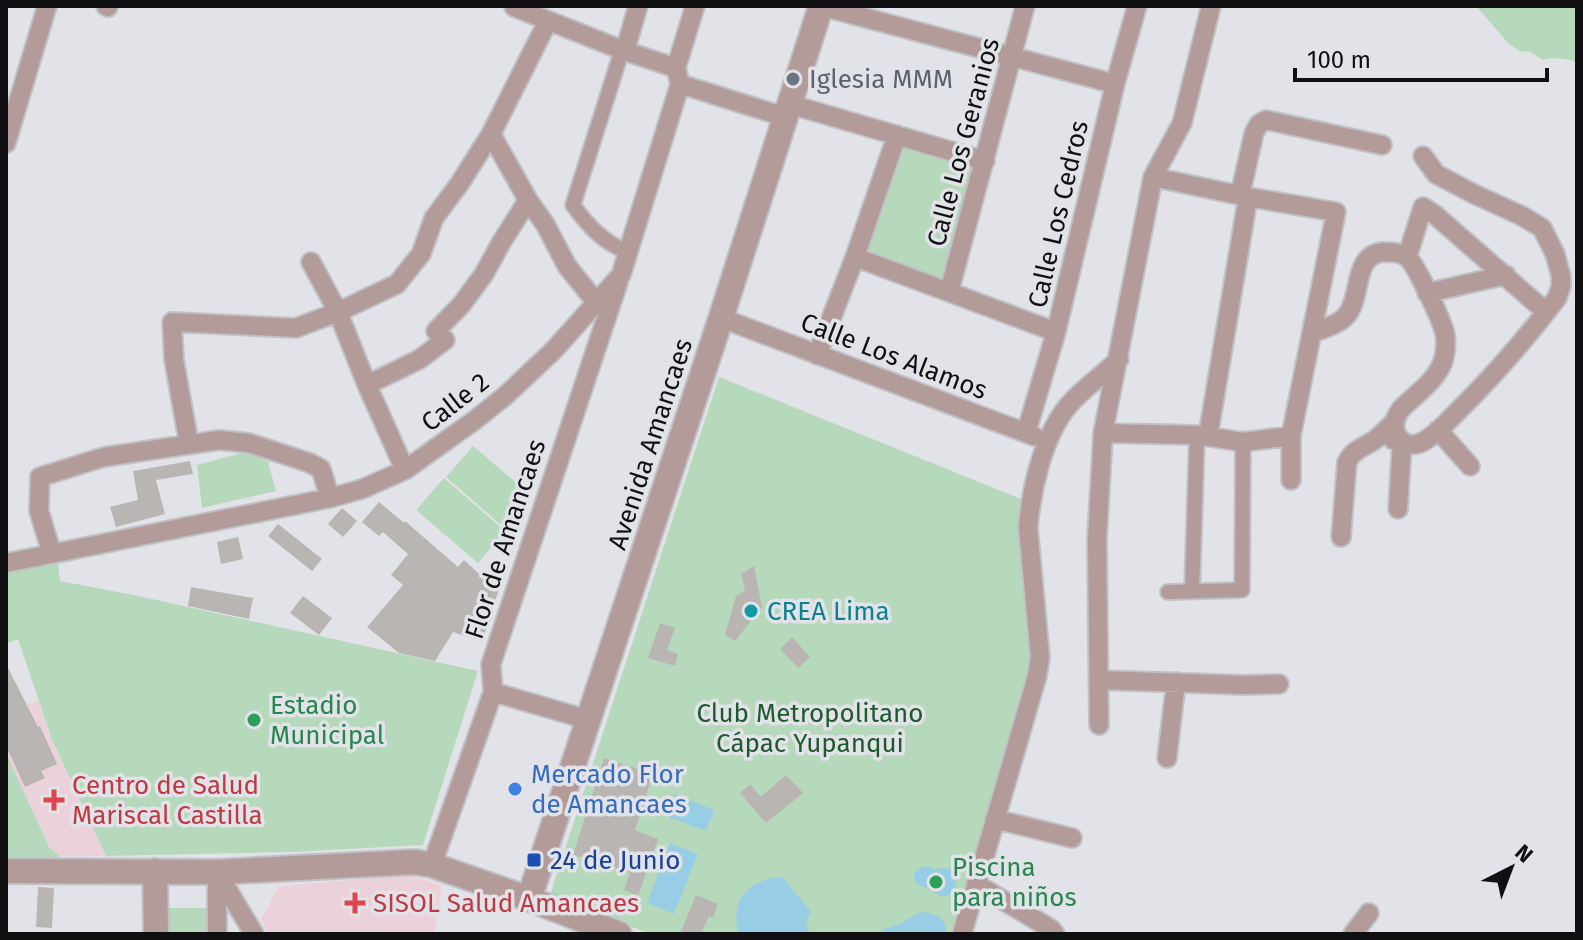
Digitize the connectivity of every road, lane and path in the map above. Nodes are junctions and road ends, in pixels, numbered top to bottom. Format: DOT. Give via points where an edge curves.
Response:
graph roads {
  1 [pos="47,6"];
  2 [pos="638,6"];
  3 [pos="695,6"];
  4 [pos="821,6"];
  5 [pos="1025,6"];
  6 [pos="1137,6"];
  7 [pos="1211,6"];
  8 [pos="514,7"];
  9 [pos="548,21"];
  10 [pos="623,50"];
  11 [pos="1013,56"];
  12 [pos="678,76"];
  13 [pos="1115,84"];
  14 [pos="787,110"];
  15 [pos="491,134"];
  16 [pos="897,135"];
  17 [pos="6,143"];
  18 [pos="1382,145"];
  19 [pos="1423,156"];
  20 [pos="985,161"];
  21 [pos="1153,177"];
  22 [pos="1244,196"];
  23 [pos="528,200"];
  24 [pos="628,252"];
  25 [pos="855,257"];
  26 [pos="1407,257"];
  27 [pos="311,262"];
  28 [pos="621,275"];
  29 [pos="1506,275"];
  30 [pos="949,292"];
  31 [pos="1427,293"];
  32 [pos="596,302"];
  33 [pos="338,312"];
  34 [pos="1546,312"];
  35 [pos="721,318"];
  36 [pos="1056,332"];
  37 [pos="1312,333"];
  38 [pos="817,355"];
  39 [pos="1119,359"];
  40 [pos="367,385"];
  41 [pos="1069,405"];
  42 [pos="1107,410"];
  43 [pos="1394,422"];
  44 [pos="1438,430"];
  45 [pos="1026,433"];
  46 [pos="1103,433"];
  47 [pos="1202,436"];
  48 [pos="1291,436"];
  49 [pos="1376,440"];
  50 [pos="1048,441"];
  51 [pos="1402,441"];
  52 [pos="1243,442"];
  53 [pos="189,444"];
  54 [pos="1470,466"];
  55 [pos="405,470"];
  56 [pos="1291,480"];
  57 [pos="330,498"];
  58 [pos="1398,509"];
  59 [pos="1341,537"];
  60 [pos="52,554"];
  61 [pos="6,563"];
  62 [pos="1192,591"];
  63 [pos="1168,592"];
  64 [pos="1100,680"];
  65 [pos="1176,682"];
  66 [pos="1279,684"];
  67 [pos="493,692"];
  68 [pos="589,720"];
  69 [pos="1099,725"];
  70 [pos="1167,758"];
  71 [pos="995,819"];
  72 [pos="1072,838"];
  73 [pos="432,865"];
  74 [pos="6,871"];
  75 [pos="155,871"];
  76 [pos="217,872"];
  77 [pos="976,884"];
  78 [pos="529,899"];
  79 [pos="1369,913"];
  80 [pos="584,927"];
  81 [pos="156,934"];
  82 [pos="217,934"];
  83 [pos="254,934"];
  84 [pos="619,934"];
  85 [pos="962,934"];
  86 [pos="1055,934"];
  87 [pos="1353,934"];
  1 -- 17 [label="street"];
  2 -- 10 [label="street"];
  3 -- 12 [label="street, Calle 2"];
  4 -- 11 [label="street"];
  4 -- 14 [label="street, Avenida Amancaes"];
  5 -- 11 [label="street, Calle Los Geranios"];
  6 -- 13 [label="street, Calle Los Cedros"];
  7 -- 21 [label="street" via="1182,123"];
  8 -- 9 [label="street"];
  9 -- 10 [label="street"];
  9 -- 15 [label="street"];
  10 -- 12 [label="street"];
  10 -- 24 [label="street" via="573,205 588,225"];
  11 -- 13 [label="street"];
  11 -- 20 [label="street, Calle Los Geranios"];
  12 -- 14 [label="street"];
  12 -- 24 [label="street, Calle 2"];
  13 -- 36 [label="street, Calle Los Cedros"];
  14 -- 16 [label="street"];
  14 -- 35 [label="street, Avenida Amancaes"];
  15 -- 23 [label="street"];
  15 -- 33 [label="street" via="434,218 412,267 397,284"];
  16 -- 20 [label="street"];
  16 -- 25 [label="street"];
  18 -- 22 [label="street" via="1266,120 1254,133"];
  19 -- 34 [label="street" via="1436,174 1542,228 1561,276 1560,291"];
  20 -- 30 [label="street, Calle Los Geranios"];
  21 -- 22 [label="street"];
  21 -- 39 [label="street"];
  22 -- 37 [label="street" via="1336,212"];
  22 -- 47 [label="street"];
  23 -- 32 [label="street" via="567,266"];
  23 -- 40 [label="street" via="441,336 420,359"];
  24 -- 28 [label="street, Calle 2"];
  25 -- 30 [label="street"];
  25 -- 38 [label="street"];
  26 -- 29 [label="street" via="1423,207"];
  26 -- 31 [label="street"];
  26 -- 37 [label="street" via="1375,254 1366,261 1346,317"];
  27 -- 33 [label="street"];
  28 -- 32 [label="street, Calle 2"];
  28 -- 67 [label="street, Flor de Amancaes" via="491,664"];
  29 -- 31 [label="street"];
  29 -- 34 [label="street"];
  30 -- 36 [label="street"];
  31 -- 43 [label="street" via="1445,336 1444,361"];
  32 -- 55 [label="street, Calle 2" via="505,396"];
  33 -- 40 [label="street"];
  33 -- 53 [label="street" via="296,328 172,322"];
  34 -- 44 [label="street"];
  35 -- 38 [label="street, Calle Los Alamos"];
  35 -- 68 [label="street, Avenida Amancaes"];
  36 -- 45 [label="street, Calle Los Cedros"];
  37 -- 48 [label="street"];
  38 -- 45 [label="street, Calle Los Alamos"];
  39 -- 41 [label="street"];
  39 -- 42 [label="street"];
  40 -- 55 [label="street"];
  41 -- 42 [label="street" via="1090,400"];
  41 -- 50 [label="street"];
  42 -- 46 [label="street"];
  43 -- 49 [label="street"];
  43 -- 51 [label="street"];
  44 -- 51 [label="street" via="1417,444"];
  44 -- 54 [label="street"];
  45 -- 50 [label="street, Calle Los Alamos"];
  46 -- 47 [label="street"];
  46 -- 64 [label="street" via="1097,539"];
  47 -- 52 [label="street"];
  47 -- 62 [label="street"];
  48 -- 52 [label="street"];
  48 -- 56 [label="street"];
  49 -- 51 [label="street"];
  49 -- 59 [label="street" via="1347,462"];
  50 -- 71 [label="street" via="1028,528 1040,657"];
  51 -- 58 [label="street"];
  52 -- 62 [label="street" via="1242,590"];
  53 -- 57 [label="street" via="249,443 310,463 321,469"];
  53 -- 60 [label="street" via="104,457 40,477 39,511"];
  55 -- 57 [label="street, Calle 2"];
  57 -- 60 [label="street, Calle 2"];
  60 -- 61 [label="street, Calle 2"];
  62 -- 63 [label="street"];
  64 -- 65 [label="street"];
  64 -- 69 [label="street"];
  65 -- 66 [label="street"];
  65 -- 70 [label="street"];
  67 -- 68 [label="street"];
  67 -- 73 [label="street, Flor de Amancaes"];
  68 -- 78 [label="street, Avenida Amancaes"];
  71 -- 72 [label="street"];
  71 -- 77 [label="street"];
  73 -- 76 [label="street"];
  73 -- 78 [label="street"];
  74 -- 75 [label="street"];
  75 -- 76 [label="street"];
  75 -- 81 [label="street"];
  76 -- 82 [label="street"];
  76 -- 83 [label="street"];
  77 -- 85 [label="street"];
  77 -- 86 [label="street"];
  78 -- 80 [label="street"];
  79 -- 87 [label="street"];
  80 -- 84 [label="street"];
}
